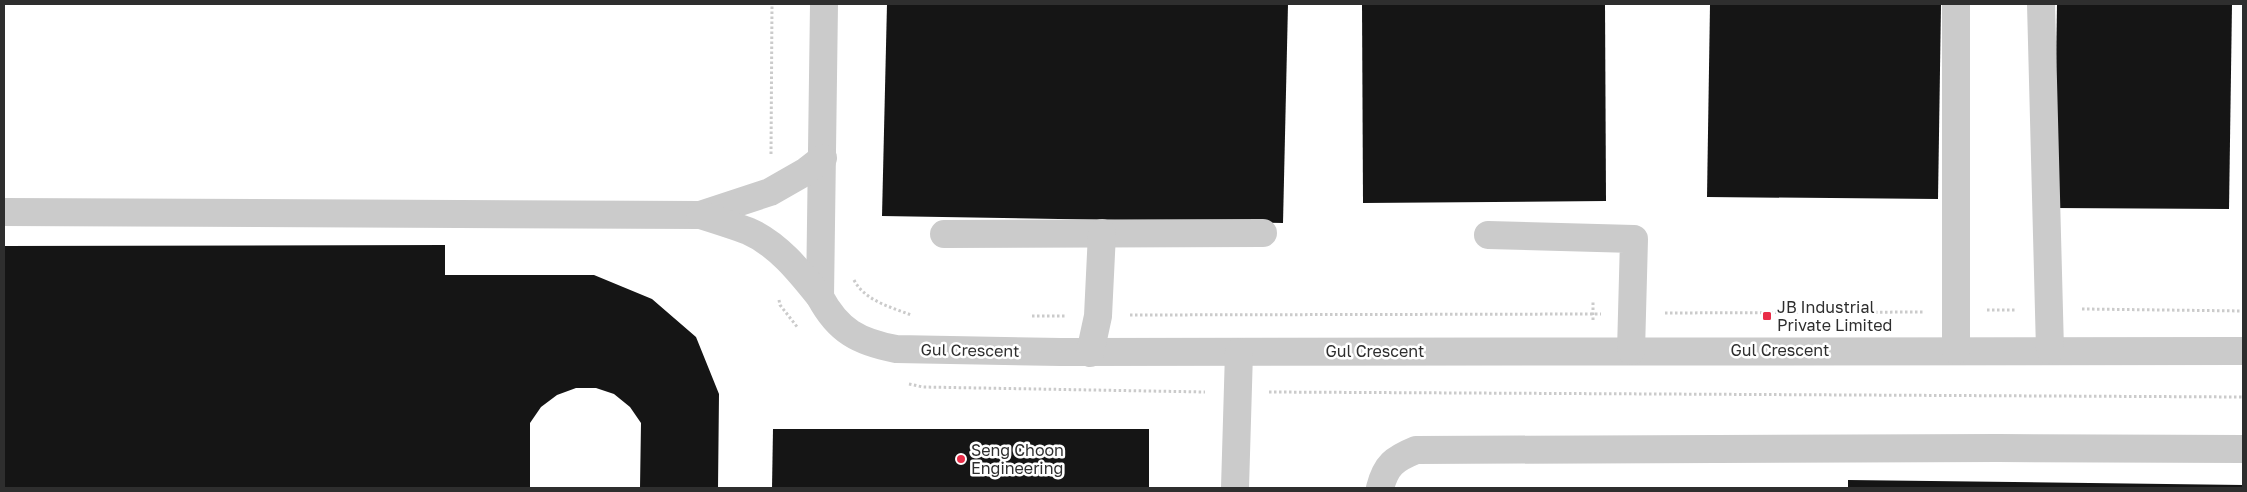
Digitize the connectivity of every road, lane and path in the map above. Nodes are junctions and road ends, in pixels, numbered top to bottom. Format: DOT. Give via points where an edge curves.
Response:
graph roads {
  1 [pos="824,4"];
  2 [pos="1956,4"];
  3 [pos="2041,4"];
  4 [pos="823,158"];
  5 [pos="4,212"];
  6 [pos="700,215"];
  7 [pos="1262,232"];
  8 [pos="1102,233"];
  9 [pos="944,234"];
  10 [pos="1488,235"];
  11 [pos="850,271"];
  12 [pos="820,297"];
  13 [pos="2049,309"];
  14 [pos="1956,311"];
  15 [pos="2243,311"];
  16 [pos="1631,314"];
  17 [pos="1024,316"];
  18 [pos="1098,316"];
  19 [pos="917,317"];
  20 [pos="1956,350"];
  21 [pos="2050,350"];
  22 [pos="2243,350"];
  23 [pos="1631,351"];
  24 [pos="1090,352"];
  25 [pos="1239,352"];
  26 [pos="2243,450"];
  27 [pos="1235,488"];
  28 [pos="1380,488"];
  1 -- 4 [label="street"];
  2 -- 14 [label="street"];
  3 -- 13 [label="street"];
  4 -- 6 [label="street" via="770,192"];
  4 -- 12 [label="street"];
  5 -- 6 [label="street"];
  6 -- 12 [label="street, Gul Crescent" via="749,232 771,245 794,265"];
  7 -- 8 [label="street"];
  8 -- 9 [label="street"];
  8 -- 18 [label="street"];
  10 -- 16 [label="street" via="1634,239"];
  11 -- 19 [label="path" via="858,287 879,303"];
  12 -- 24 [label="street, Gul Crescent" via="829,314 849,334 874,345 896,349"];
  13 -- 14 [label="path"];
  13 -- 15 [label="path"];
  13 -- 21 [label="street"];
  14 -- 16 [label="path"];
  14 -- 20 [label="street"];
  16 -- 18 [label="path"];
  16 -- 23 [label="street"];
  17 -- 18 [label="path"];
  18 -- 24 [label="street"];
  20 -- 21 [label="street, Gul Crescent"];
  20 -- 23 [label="street, Gul Crescent"];
  21 -- 22 [label="street, Gul Crescent"];
  23 -- 25 [label="street, Gul Crescent"];
  24 -- 25 [label="street, Gul Crescent"];
  25 -- 27 [label="street"];
  26 -- 28 [label="street" via="1416,450 1398,457 1384,472"];
}
